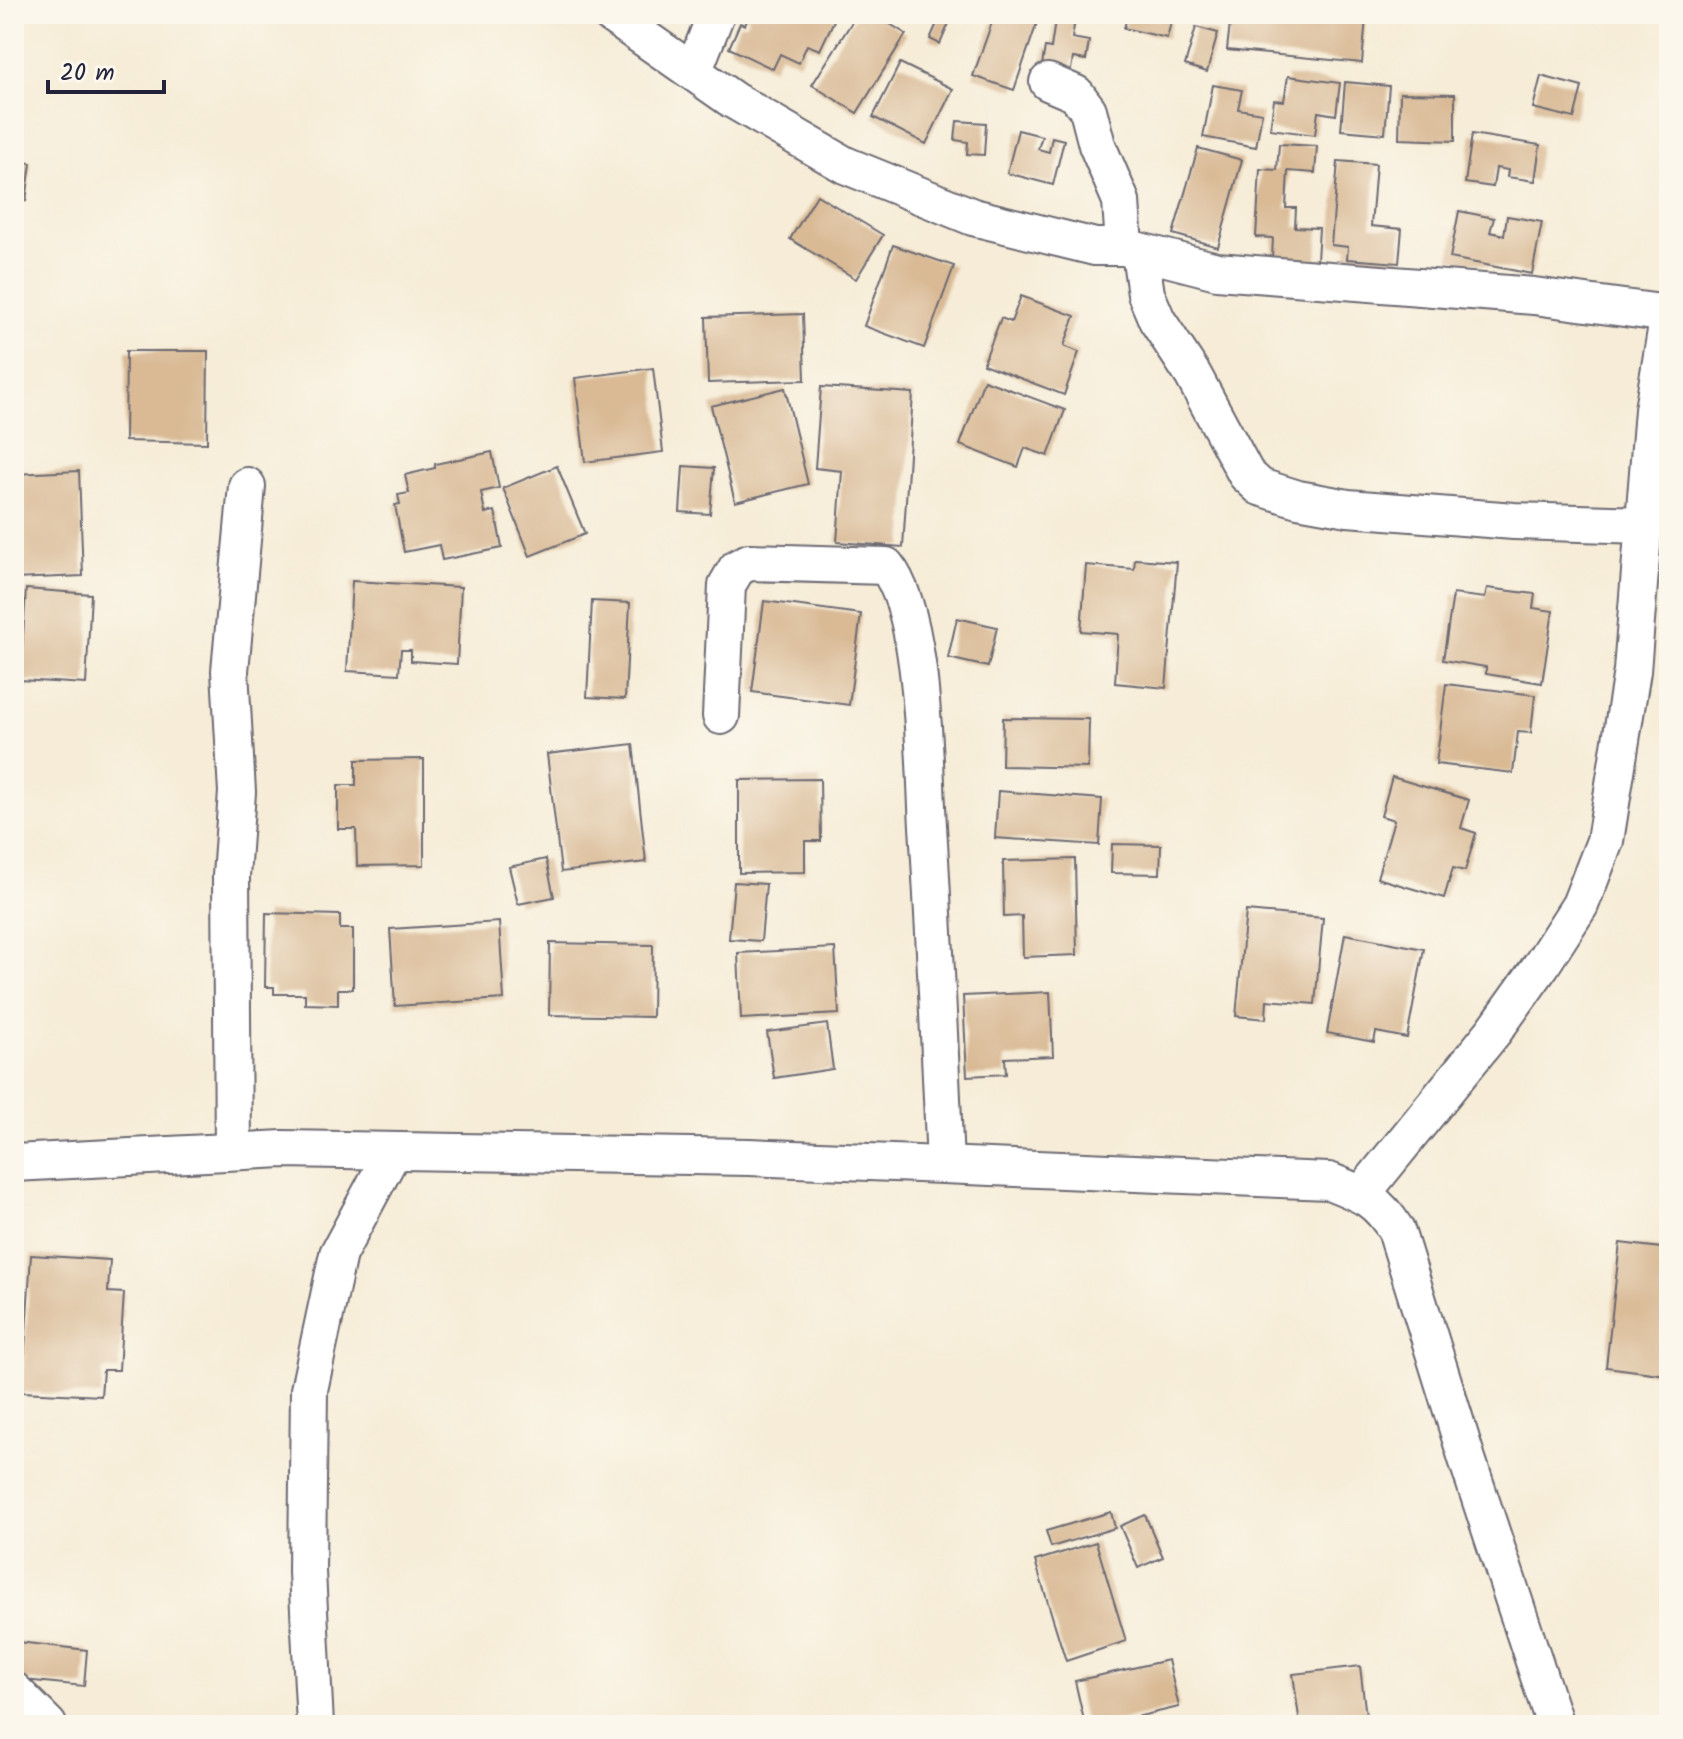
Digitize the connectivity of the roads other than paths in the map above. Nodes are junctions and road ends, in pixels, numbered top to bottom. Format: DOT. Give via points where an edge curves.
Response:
graph roads {
  1 [pos="610,14"];
  2 [pos="716,14"];
  3 [pos="694,70"];
  4 [pos="1048,82"];
  5 [pos="1132,250"];
  6 [pos="1669,313"];
  7 [pos="1661,415"];
  8 [pos="247,486"];
  9 [pos="1644,525"];
  10 [pos="721,716"];
  11 [pos="233,1151"];
  12 [pos="392,1153"];
  13 [pos="14,1163"];
  14 [pos="945,1165"];
  15 [pos="1362,1194"];
  16 [pos="14,1691"];
  17 [pos="48,1725"];
  18 [pos="315,1725"];
  19 [pos="1555,1725"];
  1 -- 3 [label="street"];
  2 -- 3 [label="street"];
  3 -- 5 [label="street" via="733,100 845,165 973,217 1095,247"];
  4 -- 5 [label="street" via="1076,94 1088,110 1121,201"];
  5 -- 6 [label="street" via="1217,271 1534,296"];
  5 -- 9 [label="street" via="1157,320 1246,474 1260,487 1348,508"];
  6 -- 7 [label="street"];
  7 -- 9 [label="street"];
  8 -- 11 [label="street" via="230,671 237,792 231,933"];
  9 -- 15 [label="street" via="1620,763 1605,841 1580,905 1494,1031"];
  10 -- 14 [label="street" via="727,585 737,568 749,562 886,566 897,578 915,653"];
  11 -- 12 [label="street"];
  11 -- 13 [label="street"];
  12 -- 14 [label="street"];
  12 -- 18 [label="street" via="338,1254 309,1390 307,1572"];
  14 -- 15 [label="street" via="1265,1176 1329,1181"];
  15 -- 19 [label="street" via="1381,1207 1396,1230"];
  16 -- 17 [label="street"];
}
